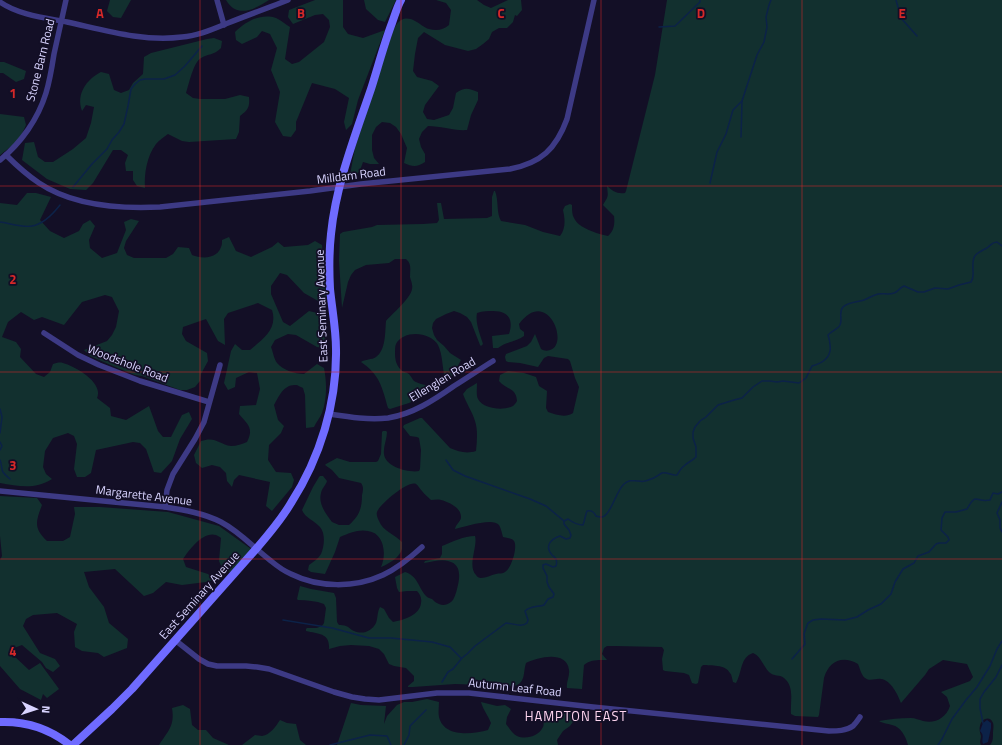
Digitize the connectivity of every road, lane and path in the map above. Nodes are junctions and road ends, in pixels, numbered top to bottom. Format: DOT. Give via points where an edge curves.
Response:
graph roads {
  1 [pos="66,0"];
  2 [pos="217,0"];
  3 [pos="288,0"];
  4 [pos="401,0"];
  5 [pos="594,0"];
  6 [pos="0,2"];
  7 [pos="61,21"];
  8 [pos="224,25"];
  9 [pos="6,155"];
  10 [pos="0,160"];
  11 [pos="339,187"];
  12 [pos="44,333"];
  13 [pos="493,361"];
  14 [pos="220,365"];
  15 [pos="209,402"];
  16 [pos="329,414"];
  17 [pos="0,491"];
  18 [pos="165,507"];
  19 [pos="422,547"];
  20 [pos="256,549"];
  21 [pos="175,640"];
  22 [pos="860,718"];
  23 [pos="0,722"];
  24 [pos="72,745"];
  1 -- 7 [label="street, Stone Barn Road"];
  2 -- 8 [label="street"];
  3 -- 8 [label="street"];
  4 -- 11 [label="street, East Seminary Avenue"];
  5 -- 11 [label="street, Milldam Road" via="567,119 558,139 543,156 510,169"];
  6 -- 7 [label="street" via="20,11"];
  7 -- 8 [label="street" via="144,37 164,38 199,34"];
  7 -- 9 [label="street, Stone Barn Road" via="48,85 39,110 25,134"];
  9 -- 10 [label="street, Stone Barn Road"];
  9 -- 11 [label="street, Milldam Road" via="34,180 56,192 88,203 122,207 160,208"];
  11 -- 16 [label="street, East Seminary Avenue" via="329,261 336,349"];
  12 -- 15 [label="street, Woodshole Road" via="99,365 140,381"];
  13 -- 16 [label="street, Ellenglen Road" via="436,399 403,414 369,419"];
  14 -- 15 [label="street"];
  15 -- 18 [label="street" via="201,430 173,474 167,490"];
  16 -- 20 [label="street, East Seminary Avenue" via="315,459 304,482 292,503"];
  17 -- 18 [label="street, Margarette Avenue"];
  18 -- 20 [label="street, Margarette Avenue" via="206,515 234,530"];
  19 -- 20 [label="street, Margarette Avenue" via="399,566 382,575 363,582 342,585 305,580 291,574"];
  20 -- 21 [label="street, East Seminary Avenue"];
  21 -- 22 [label="street, Autumn Leaf Road" via="208,664 257,667 334,692 365,699 469,693 833,731 853,726"];
  21 -- 24 [label="street, East Seminary Avenue" via="132,689"];
  23 -- 24 [label="street" via="42,728"];
}
